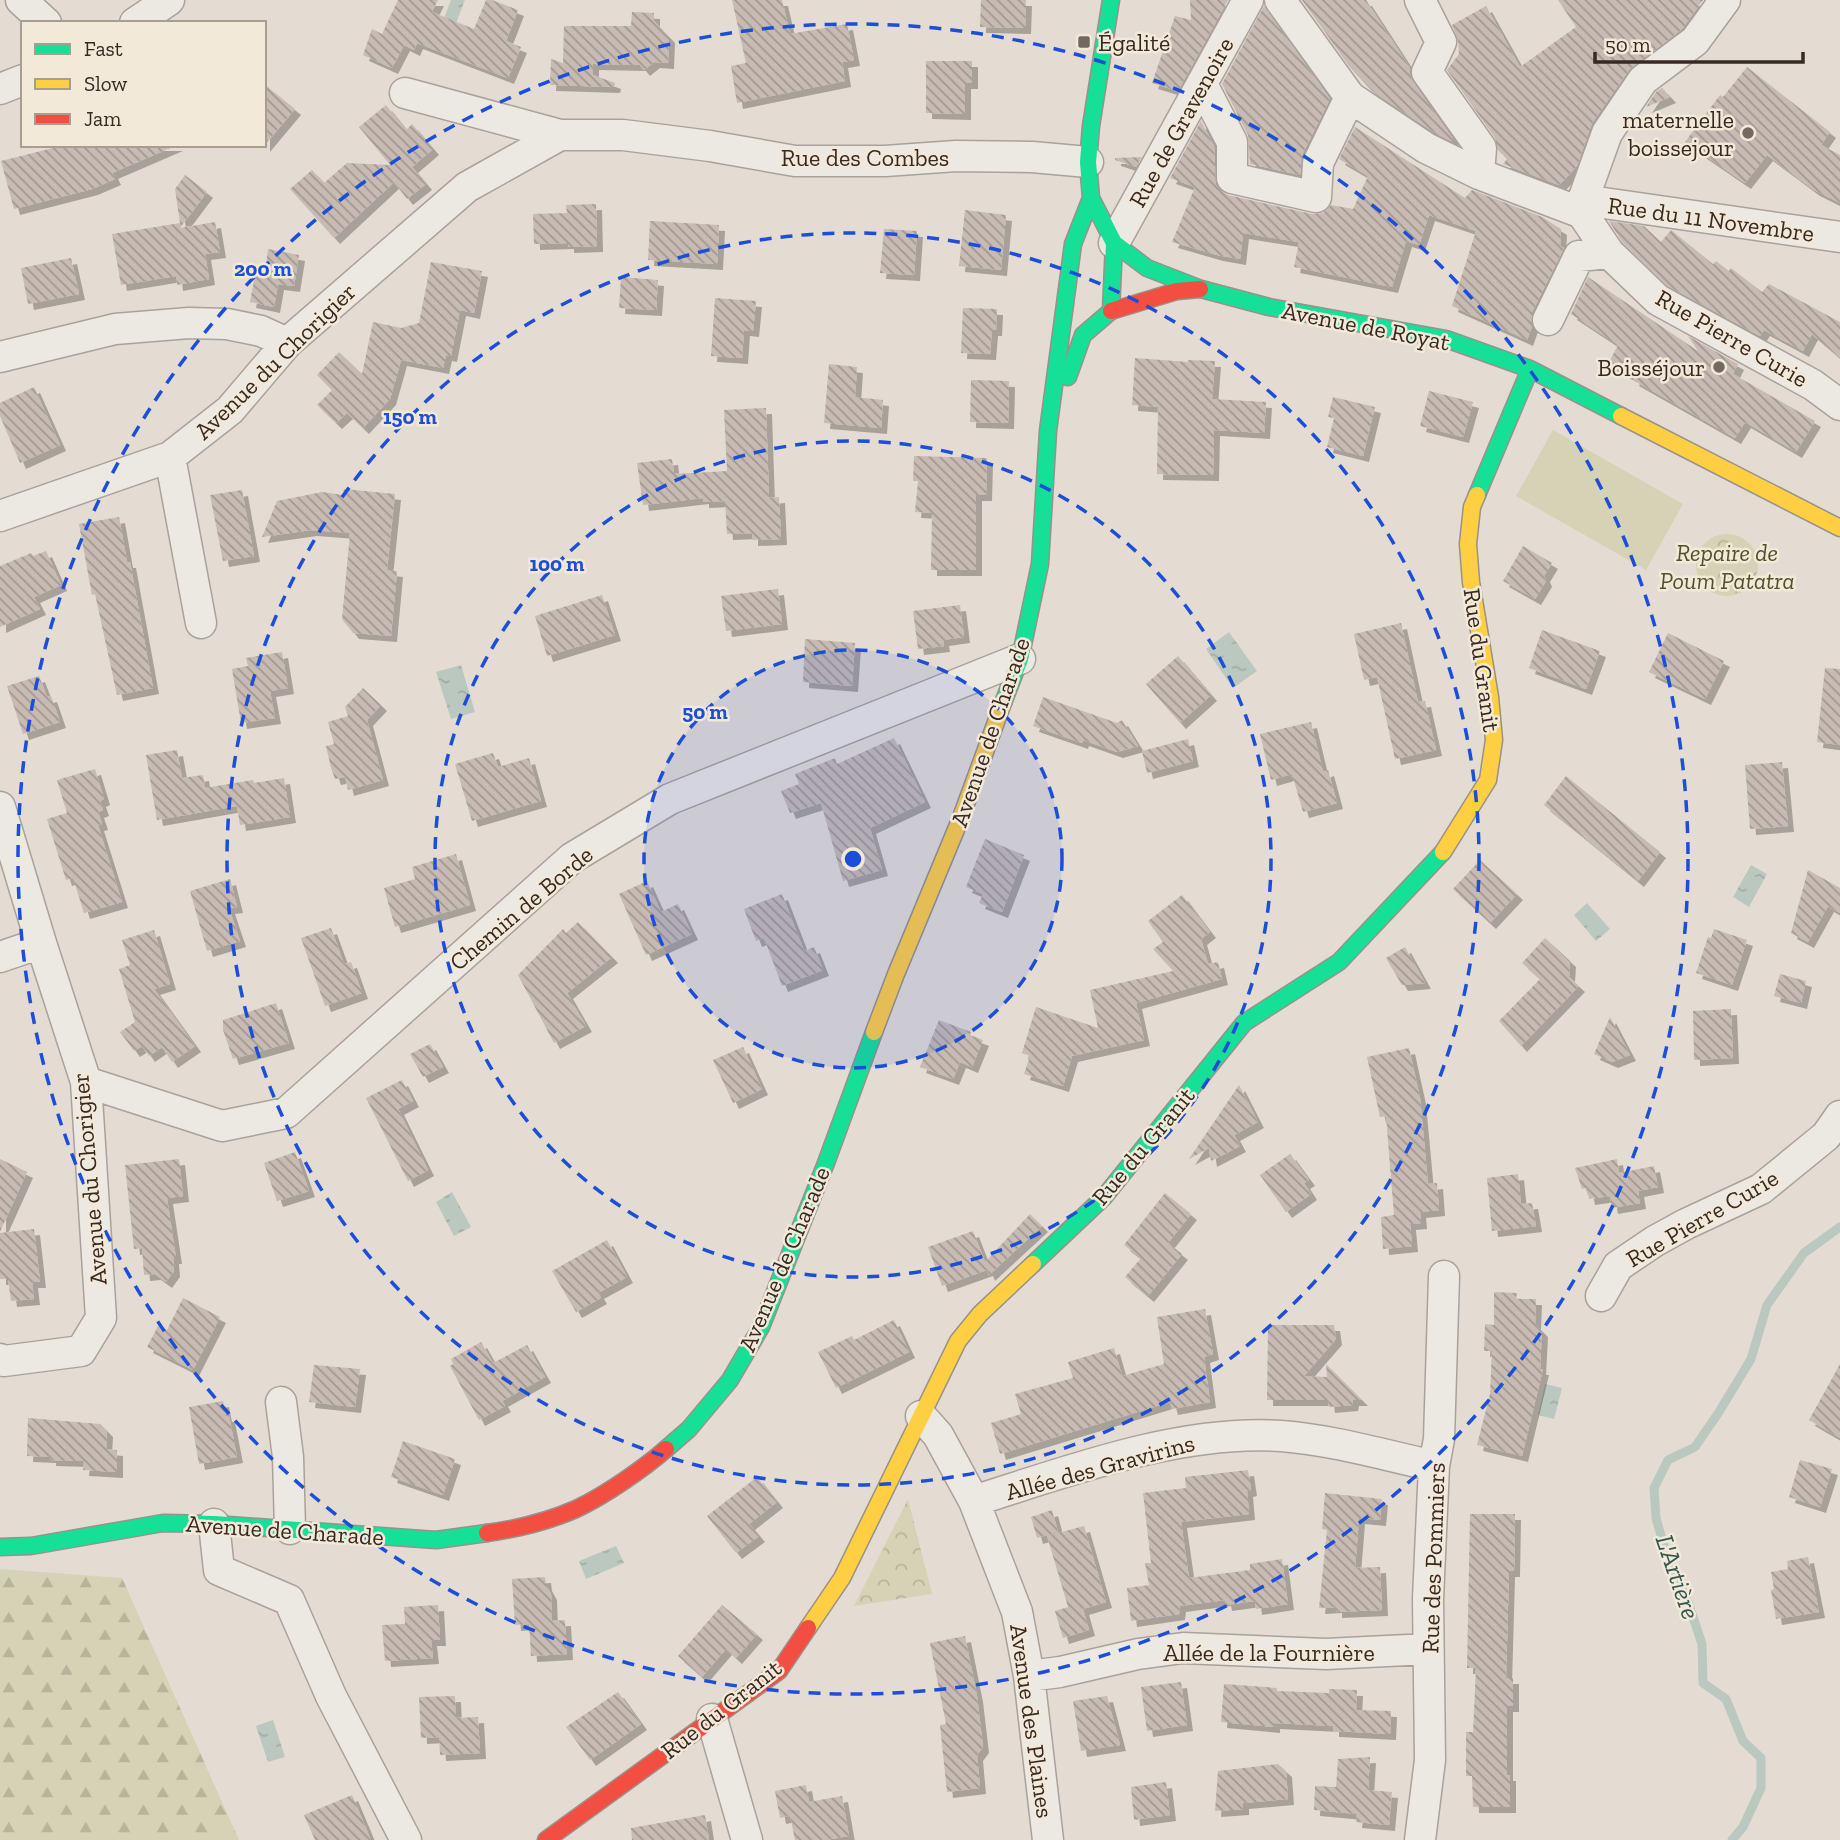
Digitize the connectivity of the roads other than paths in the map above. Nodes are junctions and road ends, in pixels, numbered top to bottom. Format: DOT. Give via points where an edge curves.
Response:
graph roads {
  1 [pos="21,0"];
  2 [pos="169,0"];
  3 [pos="1111,0"];
  4 [pos="1248,0"];
  5 [pos="1280,0"];
  6 [pos="1420,0"];
  7 [pos="1725,0"];
  8 [pos="44,21"];
  9 [pos="138,21"];
  10 [pos="21,81"];
  11 [pos="1203,86"];
  12 [pos="0,89"];
  13 [pos="405,93"];
  14 [pos="1350,97"];
  15 [pos="560,135"];
  16 [pos="1088,162"];
  17 [pos="1479,174"];
  18 [pos="1091,198"];
  19 [pos="1582,207"];
  20 [pos="1840,237"];
  21 [pos="1114,243"];
  22 [pos="1609,253"];
  23 [pos="1201,289"];
  24 [pos="1111,311"];
  25 [pos="1548,320"];
  26 [pos="287,343"];
  27 [pos="0,357"];
  28 [pos="1530,369"];
  29 [pos="1840,405"];
  30 [pos="1048,431"];
  31 [pos="170,457"];
  32 [pos="0,516"];
  33 [pos="1840,528"];
  34 [pos="201,623"];
  35 [pos="1020,659"];
  36 [pos="0,807"];
  37 [pos="41,943"];
  38 [pos="0,957"];
  39 [pos="86,1082"];
  40 [pos="1840,1116"];
  41 [pos="1444,1276"];
  42 [pos="1601,1296"];
  43 [pos="0,1359"];
  44 [pos="281,1402"];
  45 [pos="921,1416"];
  46 [pos="1434,1466"];
  47 [pos="974,1501"];
  48 [pos="215,1524"];
  49 [pos="290,1530"];
  50 [pos="0,1546"];
  51 [pos="1428,1649"];
  52 [pos="1028,1676"];
  53 [pos="712,1719"];
  54 [pos="406,1840"];
  55 [pos="546,1840"];
  56 [pos="747,1840"];
  57 [pos="1048,1840"];
  58 [pos="1420,1840"];
  1 -- 8 [label="street"];
  2 -- 9 [label="street"];
  3 -- 16 [label="street, Avenue de Royat"];
  4 -- 11 [label="street, Rue de Gravenoire"];
  5 -- 14 [label="street"];
  6 -- 17 [label="street" via="1441,43 1427,72 1481,148"];
  7 -- 19 [label="street" via="1695,41 1643,80 1607,133"];
  10 -- 12 [label="street"];
  11 -- 14 [label="street" via="1233,142 1232,178 1316,197 1318,163"];
  11 -- 21 [label="street, Rue de Gravenoire"];
  13 -- 15 [label="street"];
  14 -- 17 [label="street, Rue du 11 Novembre" via="1426,148"];
  15 -- 16 [label="street, Rue des Combes" via="623,135 795,161 956,156"];
  15 -- 26 [label="street, Avenue du Chorigier" via="467,187"];
  16 -- 18 [label="street, Avenue de Royat"];
  17 -- 19 [label="street, Rue du 11 Novembre"];
  18 -- 21 [label="street, Avenue de Royat"];
  18 -- 30 [label="street, Avenue de Charade" via="1073,244"];
  19 -- 20 [label="street, Rue du 11 Novembre"];
  19 -- 22 [label="street, Rue Pierre Curie"];
  21 -- 23 [label="street, Avenue de Royat" via="1147,268"];
  21 -- 24 [label="street"];
  22 -- 25 [label="street" via="1579,256"];
  22 -- 29 [label="street, Rue Pierre Curie" via="1658,300 1813,385"];
  23 -- 24 [label="street, Avenue de Charade" via="1177,290"];
  23 -- 28 [label="street, Avenue de Royat" via="1269,307 1446,339"];
  24 -- 30 [label="street, Avenue de Charade" via="1083,335"];
  26 -- 27 [label="street" via="261,331 227,324 189,323 114,329"];
  26 -- 31 [label="street, Avenue du Chorigier" via="230,410"];
  28 -- 33 [label="street, Avenue de Royat"];
  28 -- 45 [label="street, Rue du Granit" via="1472,507 1468,544 1494,740 1488,780 1443,852 1339,962 1244,1023 1104,1197 980,1314 958,1341"];
  30 -- 35 [label="street, Avenue de Charade" via="1040,564"];
  31 -- 32 [label="street, Avenue du Chorigier"];
  31 -- 34 [label="street"];
  35 -- 39 [label="street, Chemin de Borde" via="670,799 572,858 286,1113 222,1126"];
  35 -- 49 [label="street, Avenue de Charade" via="761,1327 730,1380 697,1419 645,1467 576,1509 509,1530 436,1540"];
  36 -- 37 [label="street, Avenue du Chorigier"];
  37 -- 38 [label="street"];
  37 -- 39 [label="street, Avenue du Chorigier"];
  39 -- 43 [label="street, Avenue du Chorigier" via="101,1318 81,1351"];
  40 -- 42 [label="street, Rue Pierre Curie" via="1826,1136 1761,1189 1686,1224 1618,1266"];
  41 -- 46 [label="street, Rue des Pommiers" via="1439,1439"];
  44 -- 49 [label="street"];
  45 -- 47 [label="street, Avenue des Plaines" via="938,1435"];
  45 -- 53 [label="street, Rue du Granit" via="842,1578 779,1671"];
  46 -- 47 [label="street, Allée des Gravirins" via="1316,1440 1246,1436 1132,1454"];
  46 -- 51 [label="street, Rue des Pommiers"];
  47 -- 52 [label="street, Avenue des Plaines" via="1017,1612"];
  48 -- 49 [label="street, Avenue de Charade"];
  48 -- 50 [label="street, Avenue de Charade" via="163,1523 30,1546"];
  48 -- 54 [label="street" via="219,1570 289,1600 331,1696"];
  51 -- 52 [label="street, Allée de la Fournière" via="1326,1654 1183,1648"];
  51 -- 58 [label="street, Rue des Pommiers" via="1430,1760"];
  52 -- 57 [label="street, Avenue des Plaines"];
  53 -- 55 [label="street, Rue du Granit"];
  53 -- 56 [label="street"];
}
